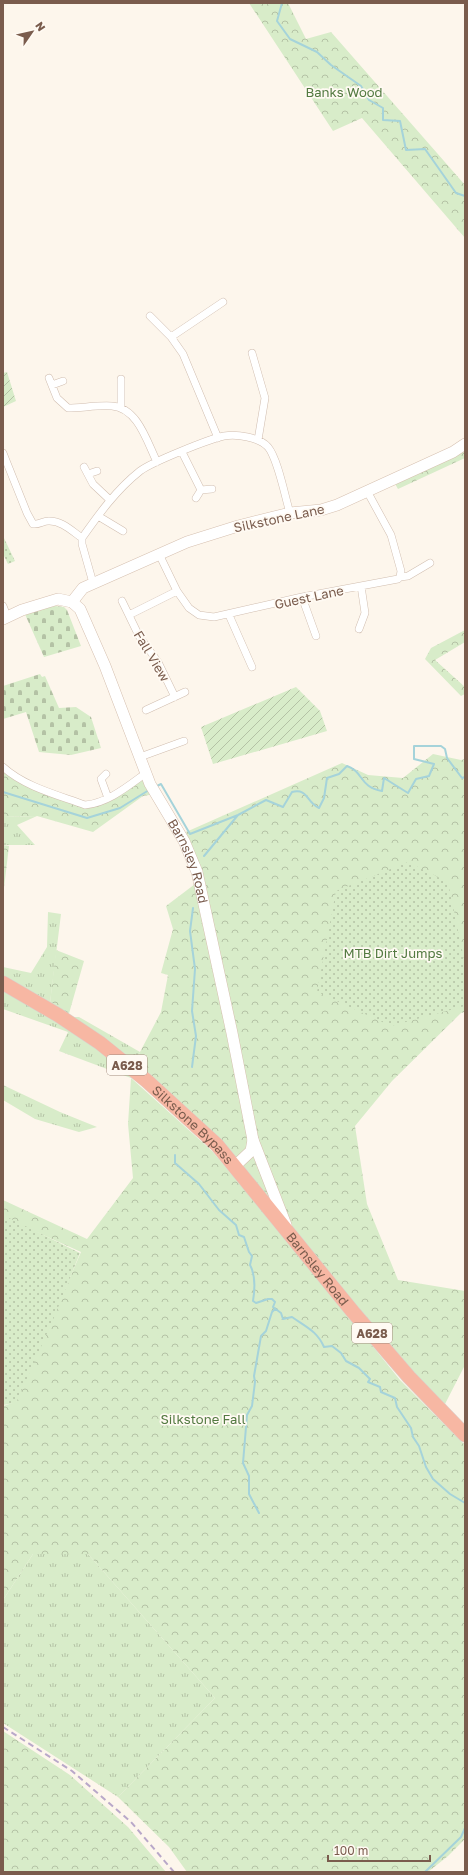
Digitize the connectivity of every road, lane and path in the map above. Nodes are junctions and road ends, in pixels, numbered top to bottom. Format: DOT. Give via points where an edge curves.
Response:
graph roads {
  1 [pos="222,312"];
  2 [pos="150,316"];
  3 [pos="171,337"];
  4 [pos="251,358"];
  5 [pos="121,379"];
  6 [pos="63,381"];
  7 [pos="121,408"];
  8 [pos="218,438"];
  9 [pos="258,440"];
  10 [pos="465,444"];
  11 [pos="182,452"];
  12 [pos="3,453"];
  13 [pos="157,462"];
  14 [pos="84,466"];
  15 [pos="96,471"];
  16 [pos="88,474"];
  17 [pos="212,489"];
  18 [pos="201,490"];
  19 [pos="367,491"];
  20 [pos="196,498"];
  21 [pos="110,500"];
  22 [pos="290,513"];
  23 [pos="98,516"];
  24 [pos="123,531"];
  25 [pos="82,538"];
  26 [pos="159,554"];
  27 [pos="420,559"];
  28 [pos="400,577"];
  29 [pos="93,583"];
  30 [pos="360,586"];
  31 [pos="178,591"];
  32 [pos="302,597"];
  33 [pos="122,601"];
  34 [pos="72,602"];
  35 [pos="4,614"];
  36 [pos="129,615"];
  37 [pos="229,615"];
  38 [pos="359,629"];
  39 [pos="316,636"];
  40 [pos="252,667"];
  41 [pos="185,692"];
  42 [pos="175,697"];
  43 [pos="146,710"];
  44 [pos="184,741"];
  45 [pos="140,757"];
  46 [pos="3,767"];
  47 [pos="146,773"];
  48 [pos="101,778"];
  49 [pos="108,798"];
  50 [pos="3,983"];
  51 [pos="253,1140"];
  52 [pos="235,1166"];
  53 [pos="287,1230"];
  54 [pos="463,1434"];
  1 -- 3 [label="street" via="220,304"];
  2 -- 3 [label="street"];
  3 -- 8 [label="street" via="183,354"];
  4 -- 9 [label="street" via="265,398"];
  5 -- 7 [label="street"];
  6 -- 7 [label="street" via="50,382 57,398 68,408"];
  7 -- 13 [label="street" via="136,420"];
  8 -- 9 [label="street" via="234,436"];
  8 -- 11 [label="street"];
  9 -- 22 [label="street" via="272,452"];
  10 -- 19 [label="street, Silkstone Lane" via="453,452"];
  11 -- 13 [label="street"];
  11 -- 18 [label="street"];
  12 -- 25 [label="street" via="33,524 52,521"];
  13 -- 21 [label="street" via="142,470"];
  14 -- 16 [label="street"];
  15 -- 16 [label="street"];
  16 -- 21 [label="street" via="96,488"];
  17 -- 18 [label="street"];
  18 -- 20 [label="street"];
  19 -- 22 [label="street, Silkstone Lane" via="330,507"];
  19 -- 28 [label="street" via="391,536 401,571"];
  21 -- 23 [label="street"];
  22 -- 26 [label="street, Silkstone Lane" via="238,526"];
  23 -- 24 [label="street"];
  23 -- 25 [label="street"];
  25 -- 29 [label="street"];
  26 -- 29 [label="street, Silkstone Lane"];
  26 -- 31 [label="street, Guest Lane"];
  27 -- 28 [label="street, Guest Lane" via="427,564 408,576"];
  28 -- 30 [label="street, Guest Lane"];
  29 -- 34 [label="street, Silkstone Lane" via="83,588"];
  30 -- 32 [label="street, Guest Lane"];
  30 -- 38 [label="street" via="366,621"];
  31 -- 36 [label="street, Fall View"];
  31 -- 37 [label="street, Guest Lane" via="189,608 199,615"];
  32 -- 37 [label="street, Guest Lane"];
  32 -- 39 [label="street" via="316,627"];
  33 -- 36 [label="street, Fall View"];
  34 -- 35 [label="street" via="58,599"];
  34 -- 45 [label="street, Barnsley Road" via="80,609 102,659"];
  36 -- 42 [label="street, Fall View" via="139,636 158,662"];
  37 -- 40 [label="street" via="252,658"];
  41 -- 42 [label="street, Fall View"];
  42 -- 43 [label="street, Fall View"];
  44 -- 45 [label="street"];
  45 -- 47 [label="street, Barnsley Road"];
  46 -- 49 [label="street" via="38,788 85,805"];
  47 -- 49 [label="street"];
  47 -- 51 [label="street, Barnsley Road" via="184,841 197,872"];
  48 -- 49 [label="street"];
  50 -- 52 [label="highway, Silkstone Bypass / A628" via="100,1043 147,1081 217,1145"];
  51 -- 52 [label="street" via="251,1151"];
  51 -- 53 [label="street, Barnsley Road"];
  52 -- 53 [label="highway, Silkstone Bypass / A628"];
  53 -- 54 [label="highway, Barnsley Road / A628" via="389,1353"];
}
